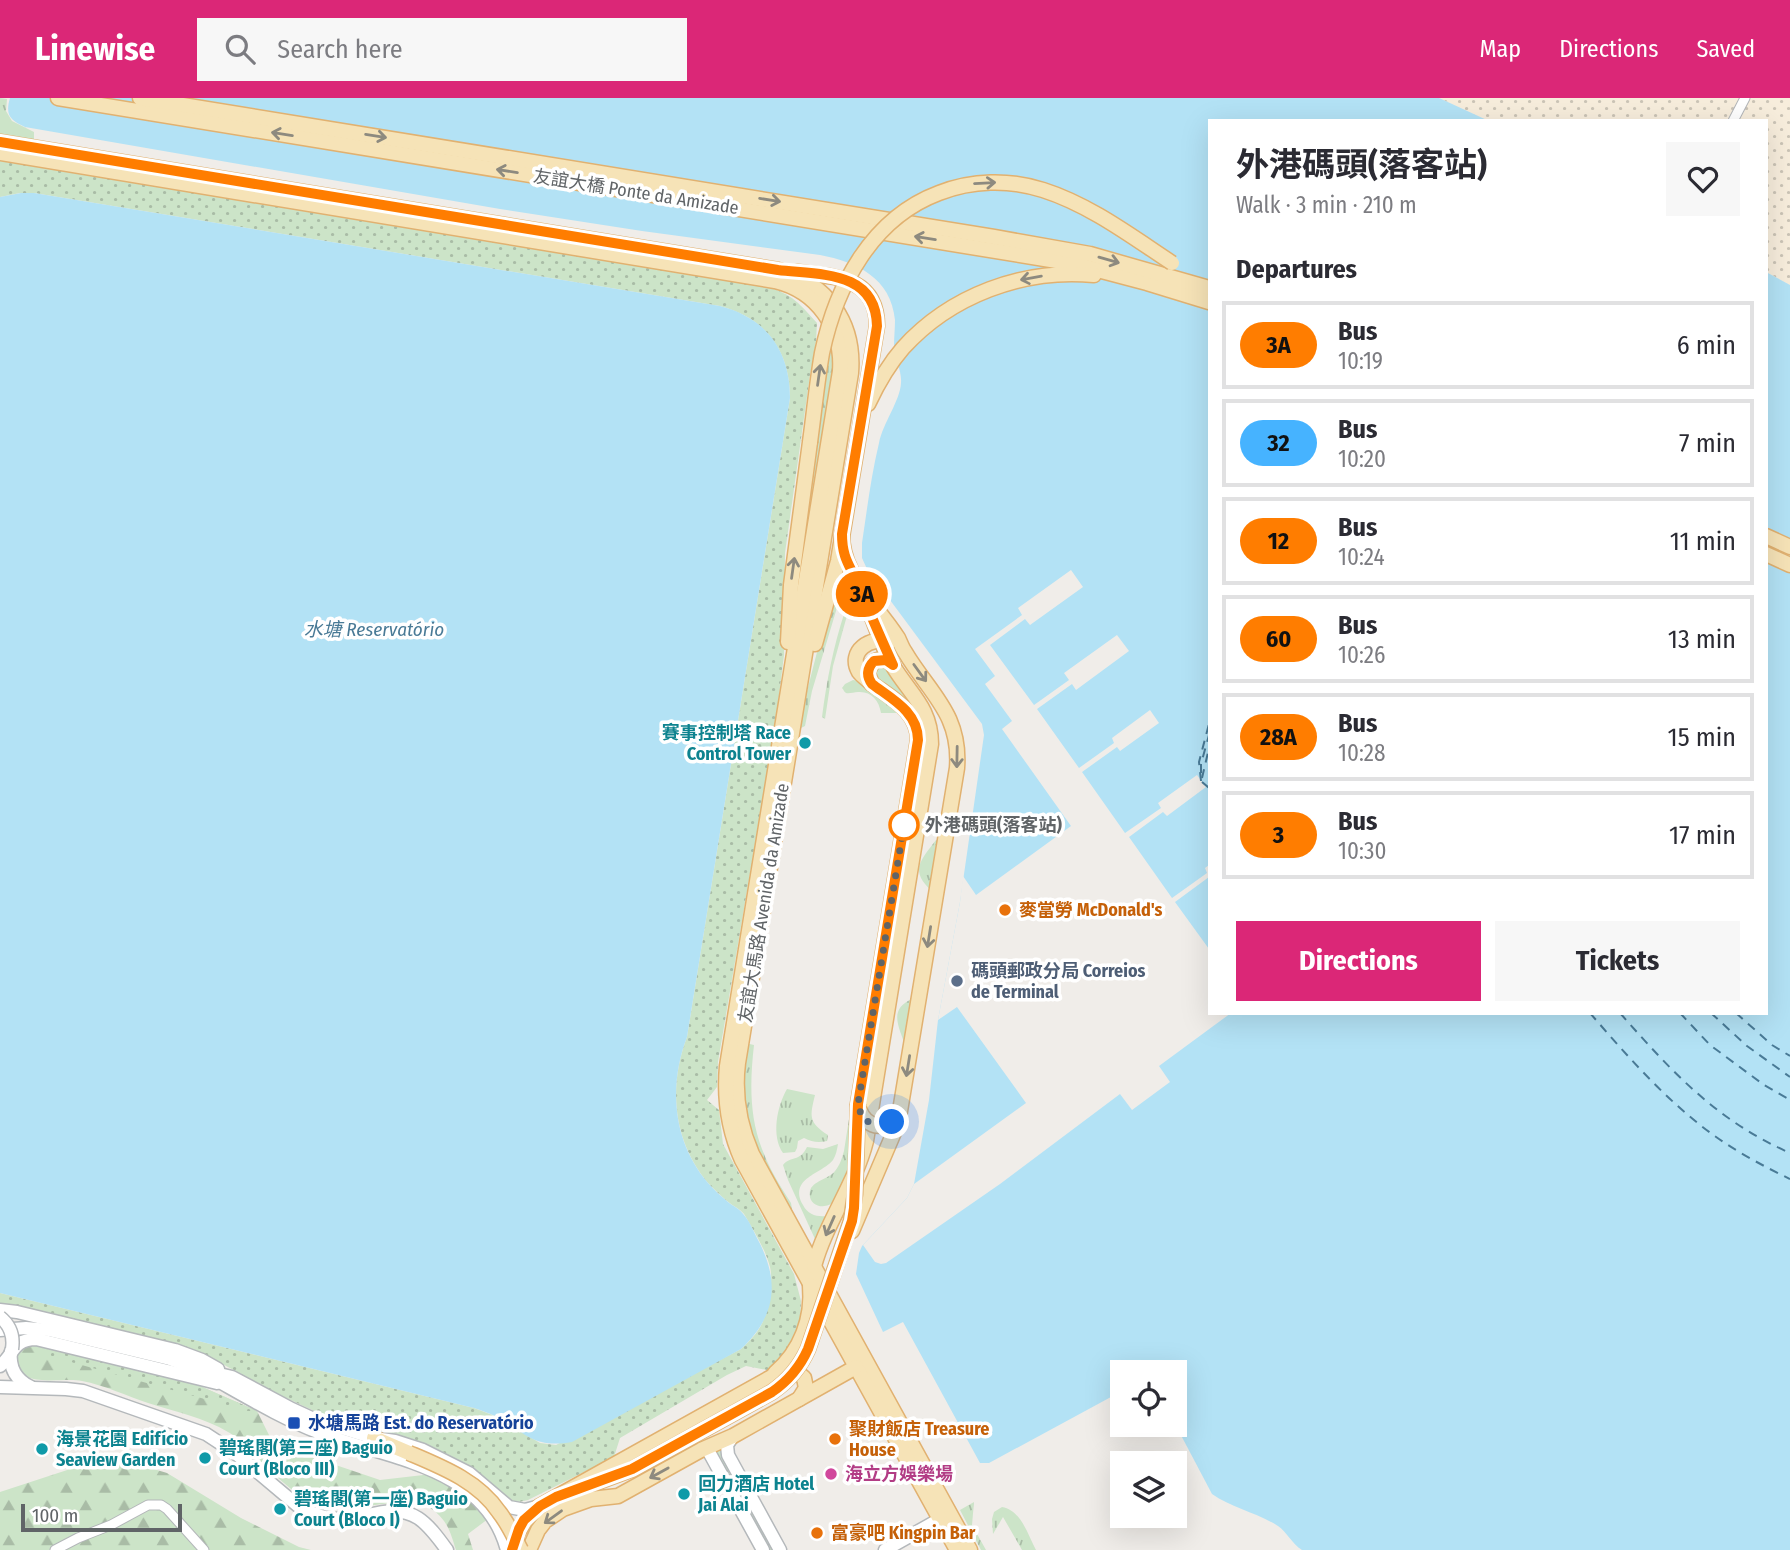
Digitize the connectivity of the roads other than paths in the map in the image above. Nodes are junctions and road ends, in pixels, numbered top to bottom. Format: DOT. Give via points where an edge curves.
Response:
graph roads {
  1 [pos="58,98"];
  2 [pos="140,98"];
  3 [pos="1745,98"];
  4 [pos="1734,119"];
  5 [pos="0,142"];
  6 [pos="0,153"];
  7 [pos="778,270"];
  8 [pos="1147,282"];
  9 [pos="1208,286"];
  10 [pos="1208,287"];
  11 [pos="1208,302"];
  12 [pos="861,421"];
  13 [pos="842,534"];
  14 [pos="1768,537"];
  15 [pos="1790,547"];
  16 [pos="1768,555"];
  17 [pos="1790,565"];
  18 [pos="857,580"];
  19 [pos="882,640"];
  20 [pos="905,652"];
  21 [pos="893,665"];
  22 [pos="872,684"];
  23 [pos="790,711"];
  24 [pos="858,1104"];
  25 [pos="900,1111"];
  26 [pos="814,1266"];
  27 [pos="835,1269"];
  28 [pos="810,1283"];
  29 [pos="0,1310"];
  30 [pos="0,1317"];
  31 [pos="0,1330"];
  32 [pos="11,1350"];
  33 [pos="0,1366"];
  34 [pos="856,1367"];
  35 [pos="766,1380"];
  36 [pos="230,1382"];
  37 [pos="0,1387"];
  38 [pos="38,1388"];
  39 [pos="799,1399"];
  40 [pos="733,1436"];
  41 [pos="374,1438"];
  42 [pos="701,1450"];
  43 [pos="632,1469"];
  44 [pos="556,1497"];
  45 [pos="591,1499"];
  46 [pos="540,1506"];
  47 [pos="940,1519"];
  48 [pos="911,1535"];
  49 [pos="55,1550"];
  50 [pos="204,1550"];
  51 [pos="447,1550"];
  52 [pos="510,1550"];
  53 [pos="521,1550"];
  54 [pos="529,1550"];
  55 [pos="764,1550"];
  56 [pos="780,1550"];
  57 [pos="885,1550"];
  58 [pos="908,1550"];
  59 [pos="957,1550"];
  60 [pos="970,1550"];
  8 -- 1 [label="main road, 友誼大橋 Ponte da Amizade, one-way" via="1016,253"];
  2 -- 10 [label="main road, 友誼大橋 Ponte da Amizade, one-way" via="994,237 1090,254"];
  3 -- 4 [label="street"];
  5 -- 7 [label="main road, 友誼大馬路 Avenida da Amizade"];
  6 -- 23 [label="main road, 友誼大馬路 Avenida da Amizade" via="775,281 802,291 831,323 840,364"];
  7 -- 12 [label="main road" via="846,279 873,303 877,326"];
  7 -- 23 [label="main road, 友誼大馬路 Avenida da Amizade" via="808,282 832,304 844,325 851,357"];
  8 -- 11 [label="main road, 友誼大橋 Ponte da Amizade"];
  8 -- 12 [label="main road, one-way" via="1090,274 1032,277 990,289 950,308 901,350"];
  23 -- 9 [label="main road, one-way, bridge" via="791,584 824,345 848,279 887,225 933,195 963,186 1018,184 1096,214"];
  12 -- 13 [label="main road"];
  13 -- 18 [label="main road" via="847,565"];
  13 -- 23 [label="main road" via="838,561"];
  14 -- 15 [label="main road"];
  16 -- 17 [label="main road"];
  18 -- 19 [label="main road"];
  18 -- 20 [label="main road"];
  19 -- 20 [label="main road"];
  19 -- 21 [label="main road"];
  19 -- 22 [label="main road" via="867,643 856,659 859,671"];
  20 -- 25 [label="main road, one-way" via="944,708 954,729 957,760"];
  21 -- 22 [label="main road" via="874,661 868,671"];
  21 -- 26 [label="main road, one-way" via="926,713 931,744 866,1141"];
  22 -- 24 [label="main road" via="909,713 918,734"];
  23 -- 26 [label="main road, 友誼大馬路 Avenida da Amizade" via="736,1092 747,1143"];
  23 -- 28 [label="main road, 友誼大馬路 Avenida da Amizade" via="725,1093 742,1160"];
  24 -- 25 [label="main road, bridge" via="863,1117 875,1125 889,1124"];
  24 -- 27 [label="main road, bridge" via="854,1208"];
  25 -- 27 [label="main road, bridge"];
  26 -- 60 [label="main road, 友誼大馬路 Avenida da Amizade"];
  27 -- 43 [label="main road, bridge" via="808,1349 789,1379"];
  28 -- 34 [label="main road, 友誼大馬路 Avenida da Amizade"];
  28 -- 35 [label="main road" via="810,1310 799,1344"];
  29 -- 36 [label="main road" via="175,1350 202,1360"];
  30 -- 32 [label="main road, bridge" via="11,1331"];
  31 -- 36 [label="main road" via="48,1330 170,1359"];
  32 -- 33 [label="main road"];
  32 -- 36 [label="main road" via="24,1340 38,1339"];
  32 -- 38 [label="main road" via="18,1378"];
  34 -- 39 [label="main road"];
  34 -- 47 [label="main road, 友誼大馬路 Avenida da Amizade"];
  35 -- 39 [label="main road" via="786,1370 799,1372 806,1385"];
  35 -- 44 [label="main road"];
  36 -- 41 [label="main road" via="316,1420"];
  36 -- 52 [label="main road" via="287,1419 397,1456 451,1480 487,1509"];
  37 -- 38 [label="main road"];
  38 -- 51 [label="main road" via="83,1391 206,1434 298,1506 319,1516 343,1519 405,1512 425,1523"];
  39 -- 40 [label="main road"];
  40 -- 42 [label="main road"];
  40 -- 56 [label="main road" via="727,1445 728,1455"];
  41 -- 46 [label="main road" via="421,1449 456,1466 509,1507"];
  41 -- 53 [label="main road, bridge" via="459,1476 487,1497"];
  42 -- 45 [label="main road, one-way" via="618,1496"];
  42 -- 55 [label="main road" via="709,1452"];
  43 -- 44 [label="main road"];
  43 -- 45 [label="main road"];
  44 -- 46 [label="main road"];
  45 -- 54 [label="main road, one-way" via="545,1521"];
  46 -- 52 [label="main road" via="524,1520"];
  47 -- 48 [label="main road"];
  47 -- 59 [label="main road, 友誼大馬路 Avenida da Amizade"];
  48 -- 57 [label="main road"];
  48 -- 58 [label="main road"];
  49 -- 50 [label="street" via="155,1504 167,1508"];
}
